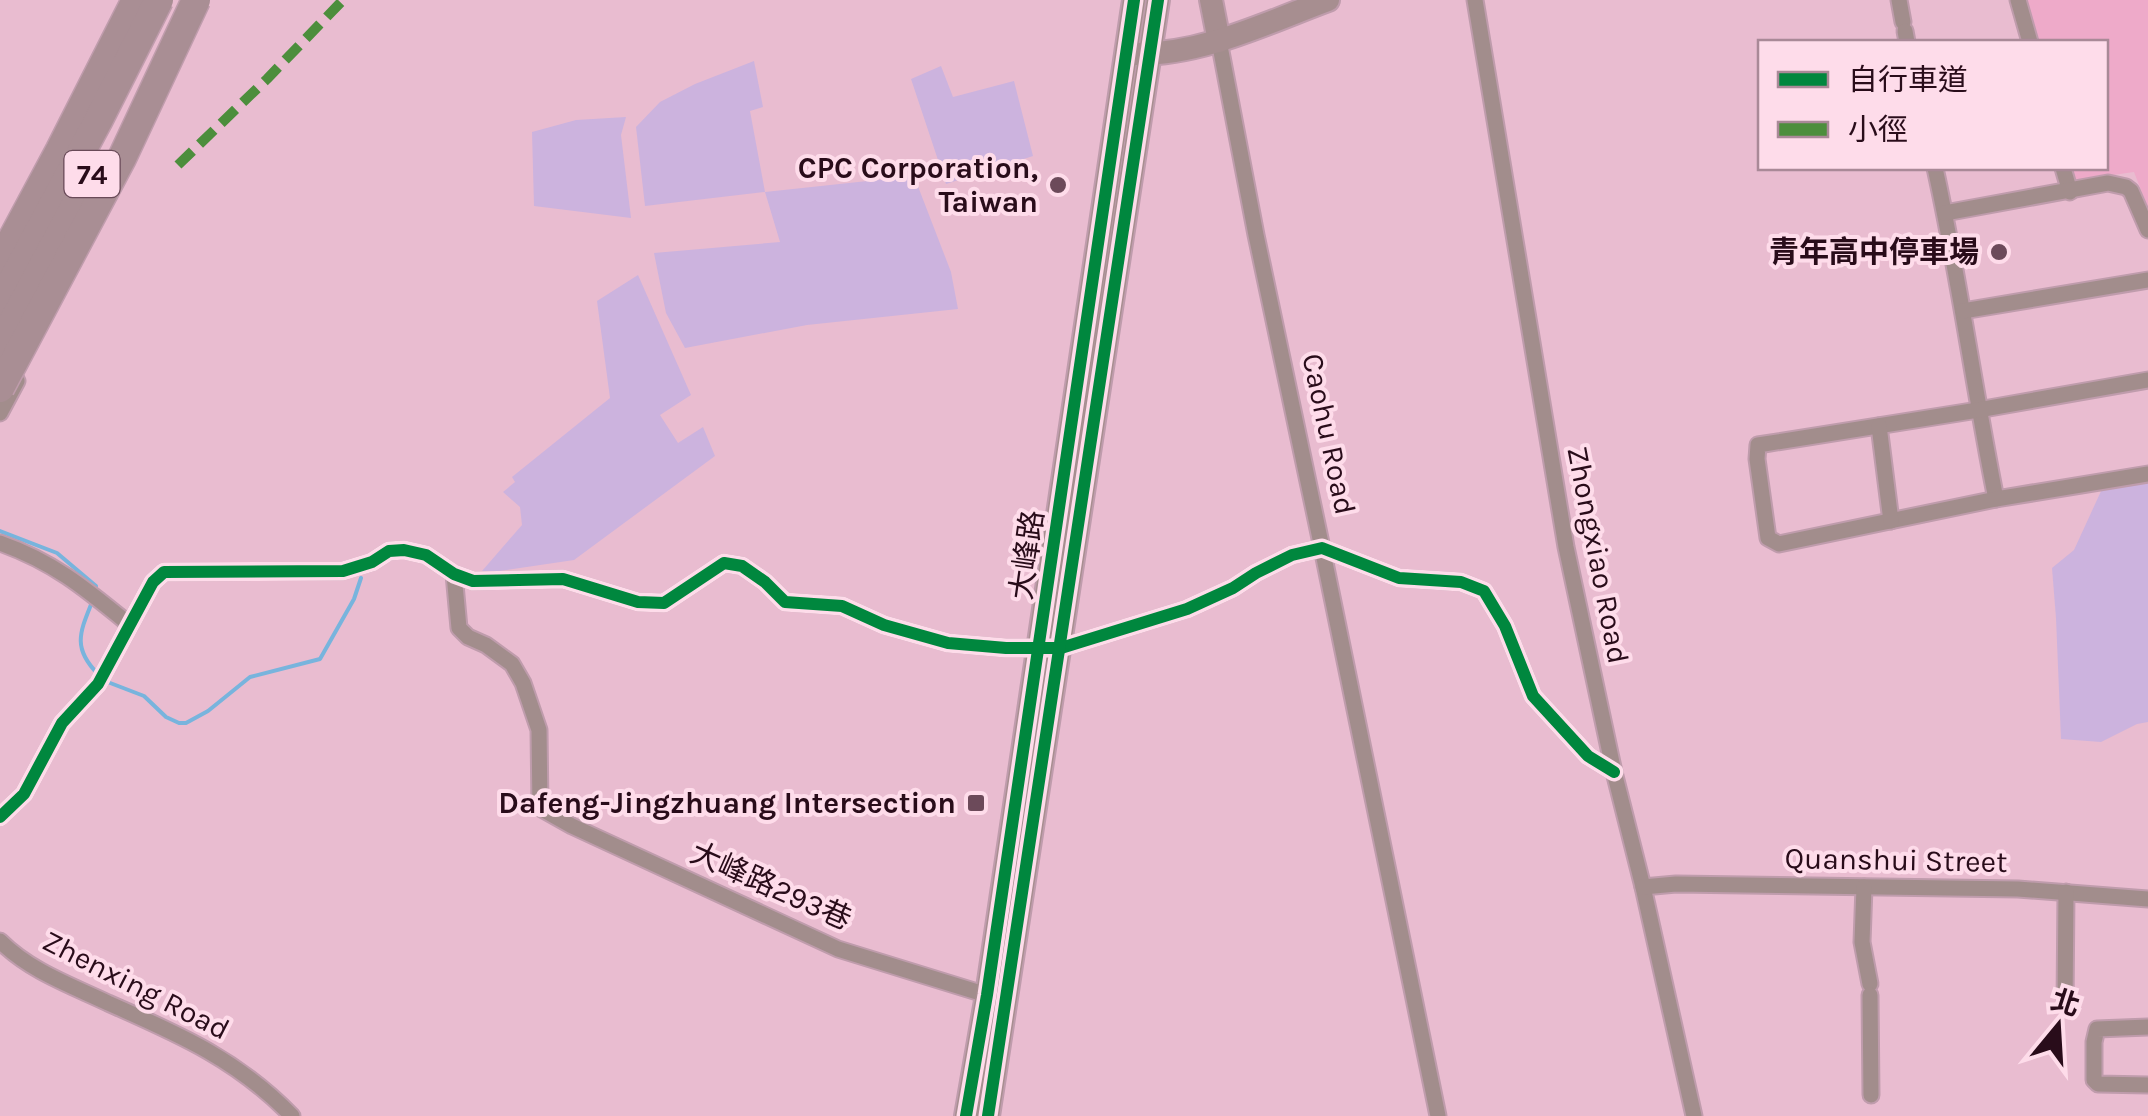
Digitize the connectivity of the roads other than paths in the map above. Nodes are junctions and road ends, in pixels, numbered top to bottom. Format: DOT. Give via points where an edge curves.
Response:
graph roads {
  1 [pos="125,0"];
  2 [pos="136,0"];
  3 [pos="150,0"];
  4 [pos="159,0"];
  5 [pos="179,0"];
  6 [pos="187,0"];
  7 [pos="196,0"];
  8 [pos="210,0"];
  9 [pos="1134,0"];
  10 [pos="1158,0"];
  11 [pos="1211,0"];
  12 [pos="1328,0"];
  13 [pos="1475,0"];
  14 [pos="1899,0"];
  15 [pos="2019,3"];
  16 [pos="1905,32"];
  17 [pos="2029,40"];
  18 [pos="1220,41"];
  19 [pos="1138,54"];
  20 [pos="106,104"];
  21 [pos="148,134"];
  22 [pos="1935,170"];
  23 [pos="2064,170"];
  24 [pos="2070,192"];
  25 [pos="1945,213"];
  26 [pos="2148,230"];
  27 [pos="0,240"];
  28 [pos="0,262"];
  29 [pos="2148,280"];
  30 [pos="0,289"];
  31 [pos="0,304"];
  32 [pos="1963,311"];
  33 [pos="0,346"];
  34 [pos="0,356"];
  35 [pos="2148,380"];
  36 [pos="0,388"];
  37 [pos="1978,410"];
  38 [pos="0,413"];
  39 [pos="1879,426"];
  40 [pos="2148,474"];
  41 [pos="1996,499"];
  42 [pos="1891,521"];
  43 [pos="0,544"];
  44 [pos="1322,548"];
  45 [pos="454,574"];
  46 [pos="130,625"];
  47 [pos="1050,647"];
  48 [pos="1614,772"];
  49 [pos="0,817"];
  50 [pos="1643,887"];
  51 [pos="1864,887"];
  52 [pos="2066,892"];
  53 [pos="2148,899"];
  54 [pos="0,941"];
  55 [pos="986,995"];
  56 [pos="2065,1005"];
  57 [pos="2148,1028"];
  58 [pos="2148,1085"];
  59 [pos="1871,1095"];
  60 [pos="292,1116"];
  61 [pos="966,1116"];
  62 [pos="988,1116"];
  63 [pos="1438,1116"];
  64 [pos="1694,1116"];
  1 -- 20 [label="street"];
  2 -- 28 [label="highway, bridge"];
  3 -- 20 [label="street"];
  4 -- 31 [label="highway, 74, bridge"];
  5 -- 33 [label="highway, 74, bridge"];
  6 -- 20 [label="street"];
  7 -- 36 [label="highway, bridge" via="122,158"];
  8 -- 21 [label="street"];
  9 -- 19 [label="street, 大峰路"];
  10 -- 19 [label="street, 大峰路"];
  11 -- 18 [label="street, Caohu Road"];
  12 -- 18 [label="street"];
  13 -- 48 [label="street, Zhongxiao Road" via="1566,547"];
  14 -- 16 [label="street"];
  15 -- 17 [label="street"];
  18 -- 19 [label="street"];
  18 -- 44 [label="street, Caohu Road"];
  19 -- 47 [label="street, 大峰路"];
  20 -- 21 [label="street"];
  20 -- 27 [label="street"];
  20 -- 30 [label="street"];
  20 -- 34 [label="street"];
  21 -- 38 [label="street"];
  22 -- 25 [label="street"];
  23 -- 24 [label="street"];
  24 -- 25 [label="street"];
  24 -- 26 [label="street" via="2108,183 2126,187"];
  25 -- 32 [label="street"];
  29 -- 32 [label="street"];
  32 -- 37 [label="street"];
  35 -- 37 [label="street"];
  37 -- 39 [label="street"];
  37 -- 41 [label="street"];
  39 -- 42 [label="street"];
  39 -- 42 [label="street" via="1758,445 1757,459 1768,538 1779,544"];
  40 -- 41 [label="street"];
  41 -- 42 [label="street"];
  43 -- 46 [label="street" via="72,578"];
  44 -- 47 [label="street" via="1292,555 1187,610"];
  44 -- 48 [label="street" via="1398,578 1462,582 1484,591 1534,696 1588,756"];
  44 -- 63 [label="street, Caohu Road"];
  45 -- 46 [label="street" via="426,555 404,550 343,571 164,572"];
  45 -- 47 [label="street" via="474,581 564,579 638,602 664,603 734,563 785,602 842,606 884,626 948,643"];
  45 -- 55 [label="street, 大峰路293巷" via="459,628 512,664 523,682 539,730 540,808 838,948"];
  46 -- 49 [label="street" via="98,684 62,723 24,794"];
  47 -- 55 [label="street, 大峰路"];
  47 -- 62 [label="street, 大峰路"];
  48 -- 50 [label="street, Zhongxiao Road"];
  50 -- 51 [label="street, Quanshui Street"];
  50 -- 64 [label="street, Zhongxiao Road"];
  51 -- 52 [label="street, Quanshui Street"];
  51 -- 59 [label="street"];
  52 -- 53 [label="street, Quanshui Street"];
  52 -- 56 [label="street"];
  54 -- 60 [label="street, Zhenxing Road" via="38,972 237,1067"];
  55 -- 61 [label="street, 大峰路"];
  57 -- 58 [label="street" via="2097,1029 2094,1042 2098,1084"];
}
